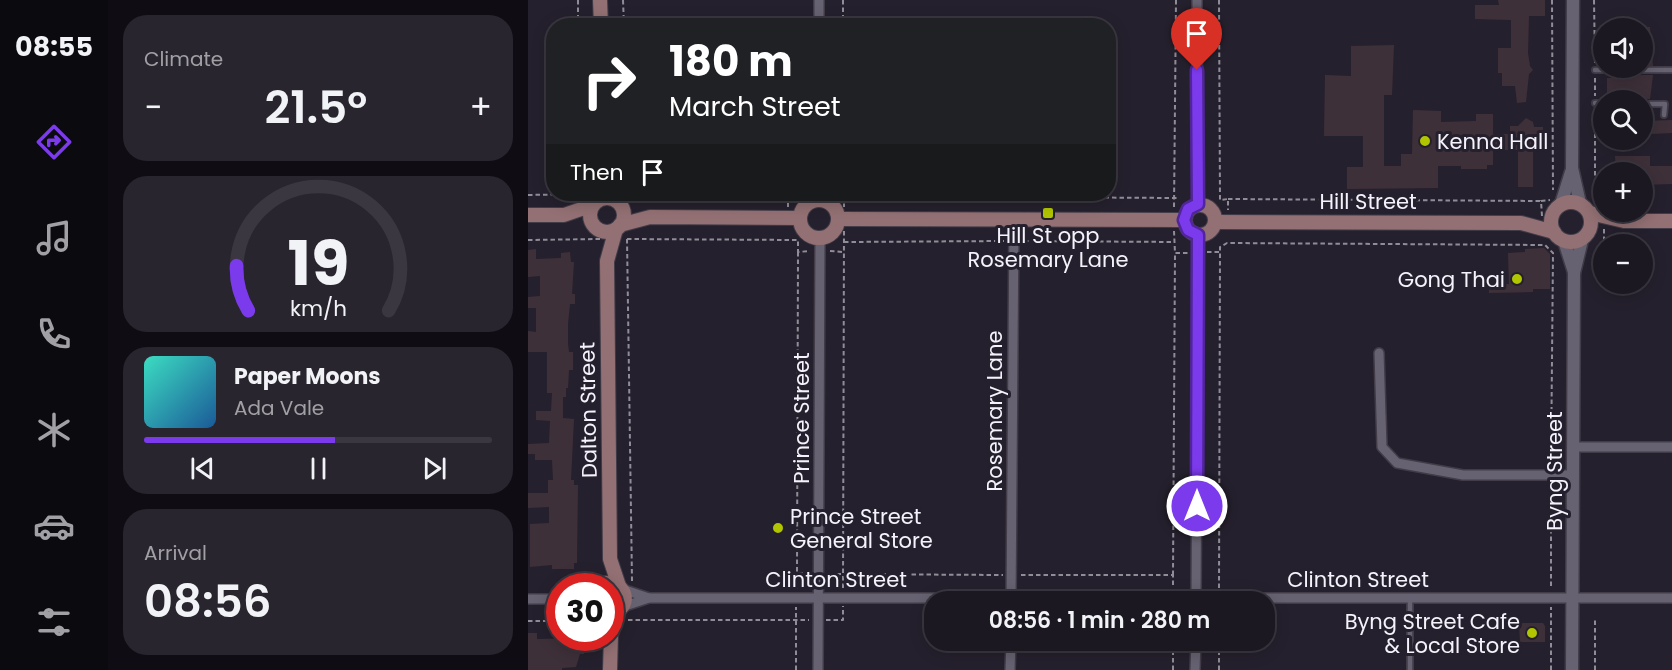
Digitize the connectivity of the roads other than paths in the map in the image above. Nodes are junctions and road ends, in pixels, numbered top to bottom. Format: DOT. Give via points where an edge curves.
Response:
graph roads {
  1 [pos="600,0"];
  2 [pos="819,0"];
  3 [pos="1197,0"];
  4 [pos="1573,0"];
  5 [pos="601,18"];
  6 [pos="819,18"];
  7 [pos="1653,70"];
  8 [pos="1672,70"];
  9 [pos="1653,104"];
  10 [pos="1664,115"];
  11 [pos="1572,168"];
  12 [pos="591,201"];
  13 [pos="596,201"];
  14 [pos="621,201"];
  15 [pos="626,201"];
  16 [pos="813,201"];
  17 [pos="825,201"];
  18 [pos="1198,204"];
  19 [pos="1585,208"];
  20 [pos="1557,209"];
  21 [pos="1593,211"];
  22 [pos="528,215"];
  23 [pos="564,215"];
  24 [pos="650,217"];
  25 [pos="800,218"];
  26 [pos="841,219"];
  27 [pos="1014,220"];
  28 [pos="1179,220"];
  29 [pos="1653,220"];
  30 [pos="1672,220"];
  31 [pos="1221,221"];
  32 [pos="1621,222"];
  33 [pos="1521,223"];
  34 [pos="610,232"];
  35 [pos="1198,235"];
  36 [pos="1586,235"];
  37 [pos="1559,237"];
  38 [pos="820,238"];
  39 [pos="1574,273"];
  40 [pos="1379,353"];
  41 [pos="1573,447"];
  42 [pos="1672,447"];
  43 [pos="1573,475"];
  44 [pos="610,559"];
  45 [pos="605,573"];
  46 [pos="625,589"];
  47 [pos="1011,591"];
  48 [pos="1196,591"];
  49 [pos="819,597"];
  50 [pos="1410,597"];
  51 [pos="649,598"];
  52 [pos="924,598"];
  53 [pos="1275,598"];
  54 [pos="1573,598"];
  55 [pos="1672,598"];
  56 [pos="528,599"];
  57 [pos="546,599"];
  58 [pos="624,603"];
  59 [pos="624,609"];
  60 [pos="610,651"];
  61 [pos="1011,651"];
  62 [pos="1196,651"];
  63 [pos="610,670"];
  64 [pos="819,670"];
  65 [pos="1011,670"];
  66 [pos="1196,670"];
  67 [pos="1410,670"];
  68 [pos="1572,670"];
  1 -- 5 [label="main road"];
  2 -- 6 [label="street"];
  3 -- 18 [label="street"];
  4 -- 11 [label="street"];
  7 -- 8 [label="lane"];
  9 -- 10 [label="lane" via="1665,104"];
  11 -- 19 [label="street"];
  11 -- 20 [label="street"];
  12 -- 23 [label="main road"];
  13 -- 34 [label="main road" via="590,214"];
  14 -- 34 [label="main road" via="623,216"];
  15 -- 24 [label="main road"];
  16 -- 25 [label="main road" via="806,205"];
  17 -- 26 [label="main road"];
  18 -- 28 [label="main road"];
  18 -- 31 [label="main road" via="1209,207"];
  19 -- 20 [label="main road" via="1567,202"];
  19 -- 21 [label="main road"];
  19 -- 36 [label="main road" via="1592,225"];
  20 -- 33 [label="main road, Hill Street"];
  20 -- 37 [label="main road" via="1551,226"];
  22 -- 23 [label="main road"];
  23 -- 34 [label="main road"];
  24 -- 25 [label="main road"];
  24 -- 34 [label="main road"];
  25 -- 38 [label="main road" via="805,232"];
  26 -- 27 [label="main road"];
  26 -- 38 [label="main road" via="833,232"];
  27 -- 28 [label="main road"];
  27 -- 47 [label="street, Rosemary Lane"];
  28 -- 35 [label="main road"];
  29 -- 30 [label="main road"];
  31 -- 33 [label="main road, Hill Street"];
  31 -- 35 [label="main road" via="1209,232"];
  32 -- 36 [label="main road"];
  33 -- 37 [label="main road, Hill Street"];
  34 -- 44 [label="main road, Dalton Street"];
  35 -- 48 [label="street"];
  36 -- 37 [label="main road" via="1576,242"];
  36 -- 39 [label="street, Byng Street"];
  37 -- 39 [label="street, Byng Street"];
  38 -- 49 [label="street, Prince Street"];
  39 -- 41 [label="street, Byng Street"];
  40 -- 43 [label="street" via="1382,447 1397,464 1463,475"];
  41 -- 42 [label="street"];
  41 -- 43 [label="street, Byng Street"];
  43 -- 54 [label="street, Byng Street"];
  44 -- 45 [label="main road, Dalton Street"];
  44 -- 46 [label="main road, Dalton Street"];
  46 -- 51 [label="street, Clinton Street"];
  46 -- 58 [label="main road, Dalton Street"];
  49 -- 51 [label="street, Clinton Street"];
  49 -- 52 [label="street, Clinton Street"];
  49 -- 64 [label="street, Prince Street"];
  50 -- 53 [label="street, Clinton Street"];
  50 -- 54 [label="street, Clinton Street"];
  50 -- 67 [label="lane"];
  51 -- 59 [label="street, Clinton Street"];
  54 -- 55 [label="street, Clinton Street"];
  54 -- 68 [label="street, Byng Street"];
  56 -- 57 [label="street"];
  60 -- 63 [label="main road"];
  61 -- 65 [label="street"];
  62 -- 66 [label="street"];
}
